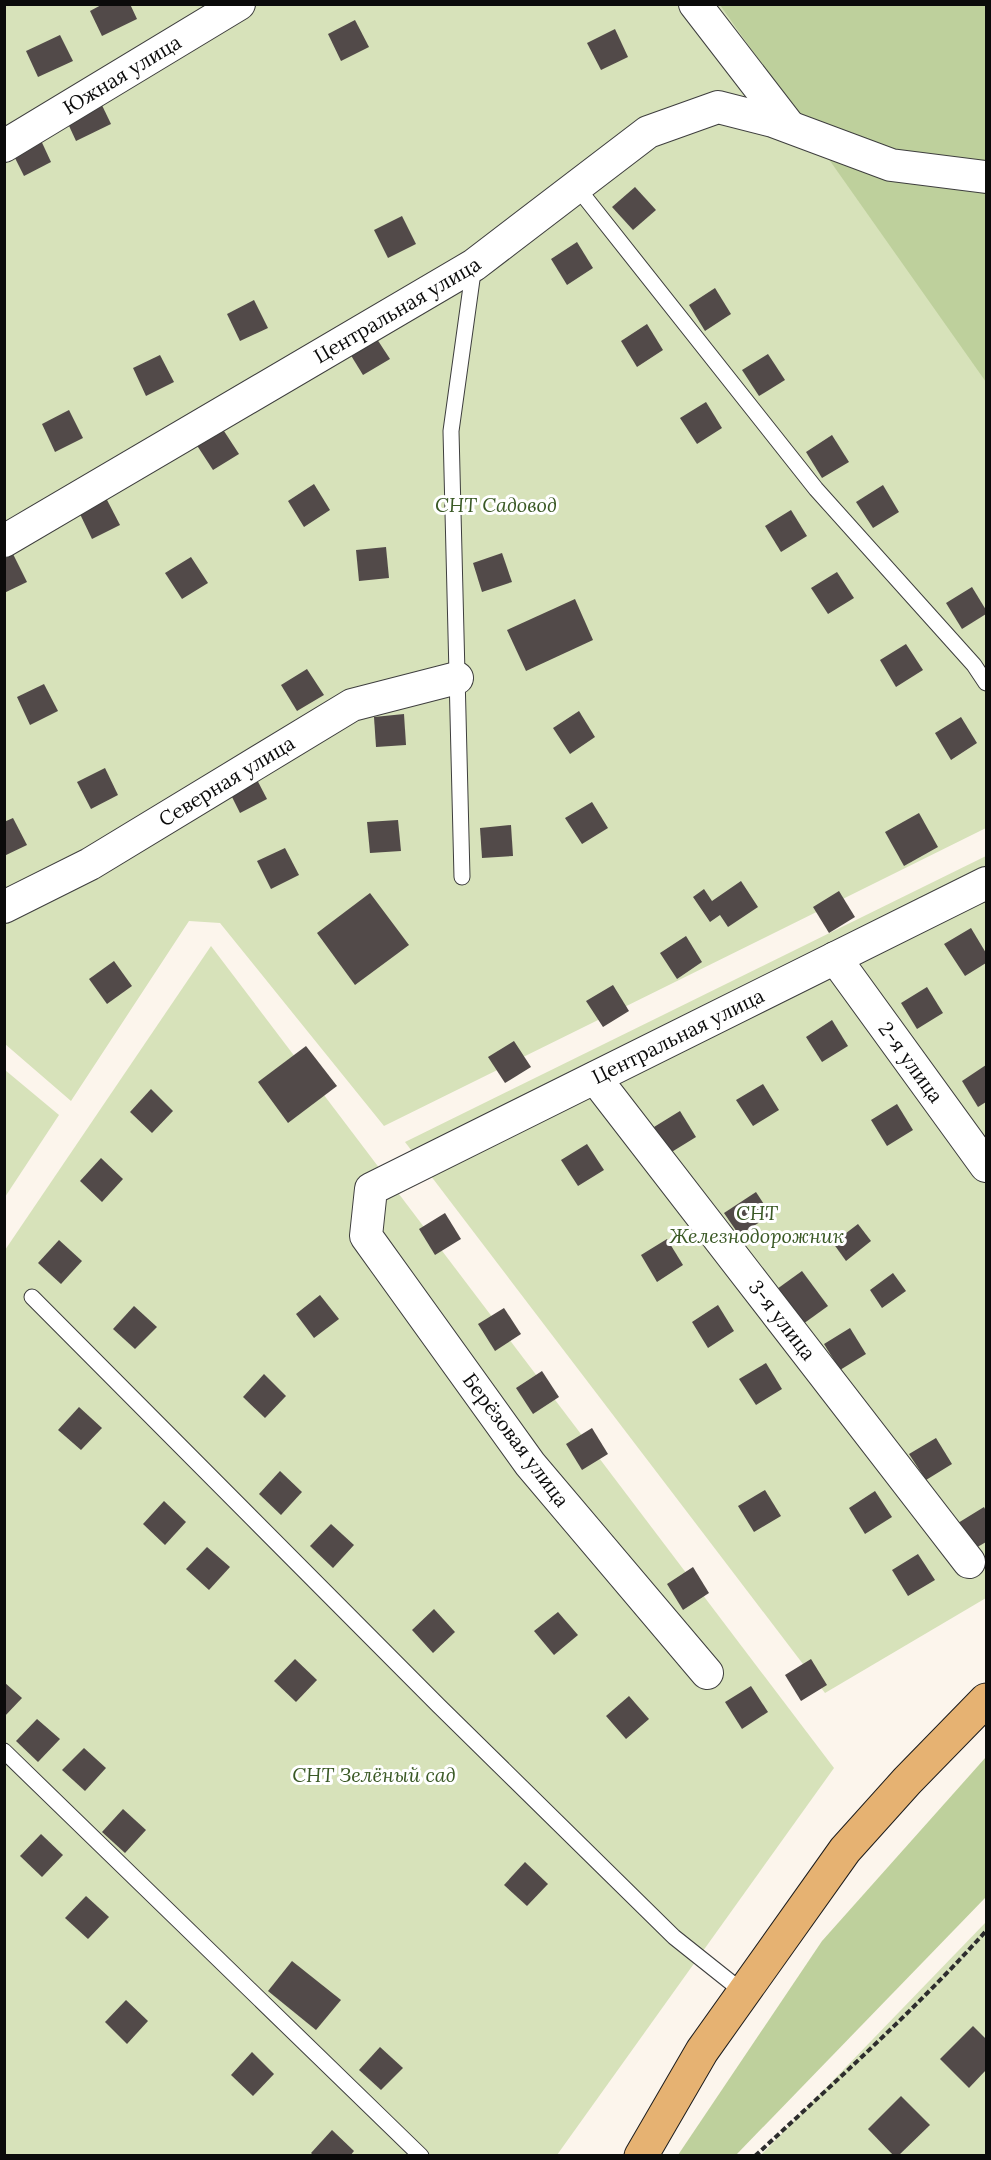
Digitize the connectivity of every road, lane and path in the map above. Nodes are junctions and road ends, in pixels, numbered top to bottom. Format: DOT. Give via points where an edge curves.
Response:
graph roads {
  1 [pos="239,4"];
  2 [pos="695,4"];
  3 [pos="789,126"];
  4 [pos="4,146"];
  5 [pos="987,177"];
  6 [pos="576,186"];
  7 [pos="474,265"];
  8 [pos="4,541"];
  9 [pos="457,678"];
  10 [pos="987,683"];
  11 [pos="462,877"];
  12 [pos="987,883"];
  13 [pos="4,907"];
  14 [pos="835,958"];
  15 [pos="596,1078"];
  16 [pos="987,1166"];
  17 [pos="371,1189"];
  18 [pos="32,1297"];
  19 [pos="969,1562"];
  20 [pos="707,1673"];
  21 [pos="987,1700"];
  22 [pos="4,1751"];
  23 [pos="987,1931"];
  24 [pos="744,1992"];
  25 [pos="421,2156"];
  26 [pos="641,2156"];
  27 [pos="755,2156"];
  1 -- 4 [label="street, Южная улица"];
  2 -- 3 [label="street"];
  3 -- 5 [label="street, Центральная улица" via="891,165"];
  3 -- 6 [label="street, Центральная улица" via="718,107 648,132"];
  6 -- 7 [label="street, Центральная улица"];
  6 -- 10 [label="lane" via="816,489"];
  7 -- 8 [label="street, Центральная улица"];
  7 -- 9 [label="lane" via="451,431"];
  9 -- 11 [label="lane"];
  9 -- 13 [label="street, Северная улица" via="352,705 90,864"];
  12 -- 14 [label="street, Центральная улица"];
  14 -- 15 [label="street, Центральная улица"];
  14 -- 16 [label="street, 2-я улица"];
  15 -- 17 [label="street, Центральная улица"];
  15 -- 19 [label="street, 3-я улица"];
  17 -- 20 [label="street, Берёзовая улица" via="366,1236 530,1464"];
  18 -- 24 [label="lane" via="674,1937"];
  21 -- 24 [label="main road" via="845,1850"];
  22 -- 25 [label="lane"];
  23 -- 27 [label="path"];
  24 -- 26 [label="main road" via="702,2051"];
}
